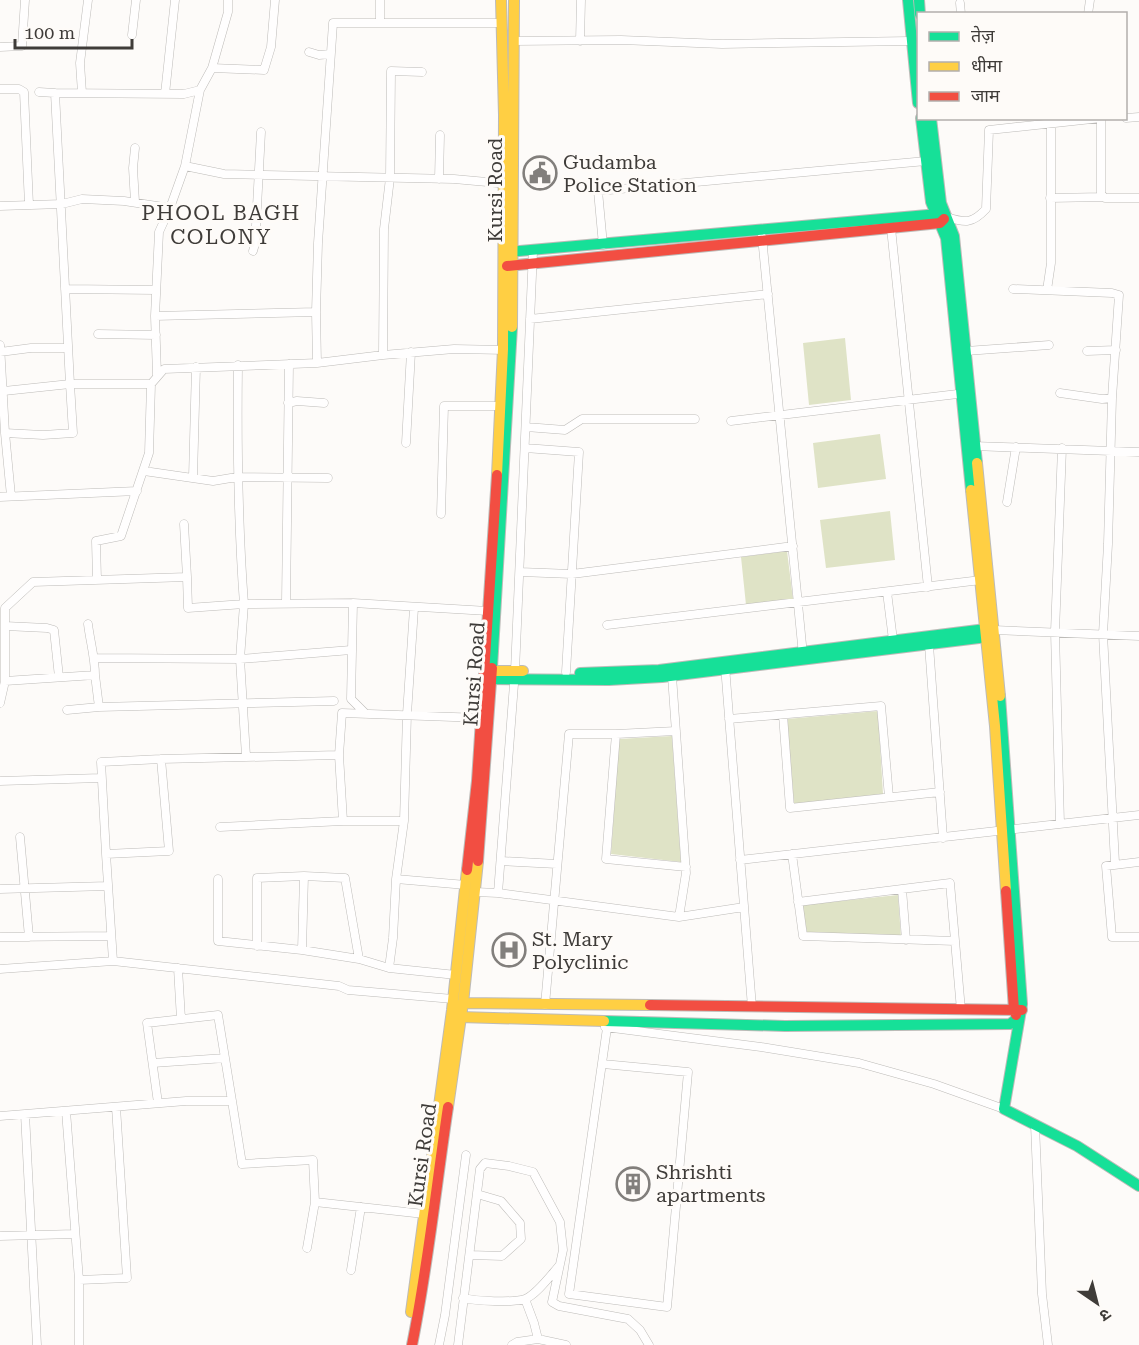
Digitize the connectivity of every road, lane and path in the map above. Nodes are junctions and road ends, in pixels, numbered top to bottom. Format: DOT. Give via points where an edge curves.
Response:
graph roads {
  1 [pos="25,0"];
  2 [pos="87,0"];
  3 [pos="136,0"];
  4 [pos="176,0"];
  5 [pos="228,0"];
  6 [pos="275,0"];
  7 [pos="380,0"];
  8 [pos="501,0"];
  9 [pos="514,0"];
  10 [pos="581,0"];
  11 [pos="908,0"];
  12 [pos="960,3"];
  13 [pos="961,12"];
  14 [pos="380,22"];
  15 [pos="501,23"];
  16 [pos="132,35"];
  17 [pos="514,41"];
  18 [pos="580,41"];
  19 [pos="910,41"];
  20 [pos="0,47"];
  21 [pos="309,51"];
  22 [pos="330,54"];
  23 [pos="212,68"];
  24 [pos="422,72"];
  25 [pos="0,89"];
  26 [pos="200,90"];
  27 [pos="39,92"];
  28 [pos="55,93"];
  29 [pos="82,93"];
  30 [pos="165,94"];
  31 [pos="917,95"];
  32 [pos="921,120"];
  33 [pos="931,120"];
  34 [pos="1078,120"];
  35 [pos="1101,120"];
  36 [pos="1051,124"];
  37 [pos="261,132"];
  38 [pos="440,135"];
  39 [pos="135,148"];
  40 [pos="926,161"];
  41 [pos="184,165"];
  42 [pos="260,175"];
  43 [pos="324,177"];
  44 [pos="390,178"];
  45 [pos="439,179"];
  46 [pos="508,184"];
  47 [pos="1103,197"];
  48 [pos="1050,198"];
  49 [pos="1139,198"];
  50 [pos="135,202"];
  51 [pos="62,204"];
  52 [pos="29,205"];
  53 [pos="0,206"];
  54 [pos="170,208"];
  55 [pos="941,218"];
  56 [pos="891,228"];
  57 [pos="762,235"];
  58 [pos="603,245"];
  59 [pos="253,251"];
  60 [pos="533,251"];
  61 [pos="508,252"];
  62 [pos="533,264"];
  63 [pos="508,266"];
  64 [pos="1013,289"];
  65 [pos="65,290"];
  66 [pos="156,290"];
  67 [pos="1047,290"];
  68 [pos="768,294"];
  69 [pos="316,312"];
  70 [pos="155,316"];
  71 [pos="530,318"];
  72 [pos="98,334"];
  73 [pos="156,336"];
  74 [pos="0,345"];
  75 [pos="1049,345"];
  76 [pos="67,348"];
  77 [pos="507,350"];
  78 [pos="1116,350"];
  79 [pos="966,351"];
  80 [pos="1087,351"];
  81 [pos="0,352"];
  82 [pos="411,352"];
  83 [pos="383,355"];
  84 [pos="317,363"];
  85 [pos="289,364"];
  86 [pos="238,365"];
  87 [pos="196,367"];
  88 [pos="157,375"];
  89 [pos="70,384"];
  90 [pos="151,384"];
  91 [pos="4,391"];
  92 [pos="966,393"];
  93 [pos="1060,393"];
  94 [pos="1112,398"];
  95 [pos="909,399"];
  96 [pos="288,403"];
  97 [pos="324,403"];
  98 [pos="500,406"];
  99 [pos="780,415"];
  100 [pos="695,419"];
  101 [pos="731,422"];
  102 [pos="526,427"];
  103 [pos="5,433"];
  104 [pos="406,443"];
  105 [pos="972,446"];
  106 [pos="1016,447"];
  107 [pos="525,448"];
  108 [pos="1062,448"];
  109 [pos="1111,450"];
  110 [pos="1139,452"];
  111 [pos="144,471"];
  112 [pos="193,477"];
  113 [pos="237,477"];
  114 [pos="328,478"];
  115 [pos="288,479"];
  116 [pos="137,491"];
  117 [pos="11,496"];
  118 [pos="0,497"];
  119 [pos="1007,502"];
  120 [pos="441,514"];
  121 [pos="184,524"];
  122 [pos="792,546"];
  123 [pos="520,572"];
  124 [pos="572,574"];
  125 [pos="187,577"];
  126 [pos="97,580"];
  127 [pos="981,580"];
  128 [pos="928,587"];
  129 [pos="887,592"];
  130 [pos="798,602"];
  131 [pos="286,603"];
  132 [pos="352,603"];
  133 [pos="244,604"];
  134 [pos="414,608"];
  135 [pos="488,611"];
  136 [pos="2,613"];
  137 [pos="88,624"];
  138 [pos="607,625"];
  139 [pos="5,626"];
  140 [pos="989,632"];
  141 [pos="1055,632"];
  142 [pos="1103,634"];
  143 [pos="1139,636"];
  144 [pos="893,640"];
  145 [pos="929,645"];
  146 [pos="351,650"];
  147 [pos="803,656"];
  148 [pos="94,658"];
  149 [pos="240,659"];
  150 [pos="725,666"];
  151 [pos="566,672"];
  152 [pos="95,675"];
  153 [pos="488,675"];
  154 [pos="515,675"];
  155 [pos="672,676"];
  156 [pos="59,677"];
  157 [pos="5,681"];
  158 [pos="334,701"];
  159 [pos="243,702"];
  160 [pos="0,703"];
  161 [pos="99,707"];
  162 [pos="67,710"];
  163 [pos="366,714"];
  164 [pos="407,714"];
  165 [pos="783,714"];
  166 [pos="481,718"];
  167 [pos="729,719"];
  168 [pos="676,731"];
  169 [pos="616,734"];
  170 [pos="339,755"];
  171 [pos="246,756"];
  172 [pos="161,759"];
  173 [pos="101,778"];
  174 [pos="0,781"];
  175 [pos="940,792"];
  176 [pos="889,797"];
  177 [pos="1139,815"];
  178 [pos="1112,817"];
  179 [pos="343,821"];
  180 [pos="404,821"];
  181 [pos="1060,824"];
  182 [pos="220,826"];
  183 [pos="1006,831"];
  184 [pos="20,837"];
  185 [pos="943,838"];
  186 [pos="106,854"];
  187 [pos="792,854"];
  188 [pos="740,860"];
  189 [pos="501,861"];
  190 [pos="1139,862"];
  191 [pos="557,864"];
  192 [pos="1115,864"];
  193 [pos="686,867"];
  194 [pos="303,876"];
  195 [pos="219,879"];
  196 [pos="396,879"];
  197 [pos="108,886"];
  198 [pos="25,888"];
  199 [pos="470,888"];
  200 [pos="0,889"];
  201 [pos="902,889"];
  202 [pos="498,893"];
  203 [pos="554,900"];
  204 [pos="798,902"];
  205 [pos="744,907"];
  206 [pos="679,917"];
  207 [pos="111,936"];
  208 [pos="29,937"];
  209 [pos="1139,937"];
  210 [pos="0,938"];
  211 [pos="906,940"];
  212 [pos="955,941"];
  213 [pos="256,946"];
  214 [pos="302,950"];
  215 [pos="359,959"];
  216 [pos="113,960"];
  217 [pos="178,968"];
  218 [pos="389,968"];
  219 [pos="0,969"];
  220 [pos="456,975"];
  221 [pos="545,1005"];
  222 [pos="457,1007"];
  223 [pos="752,1007"];
  224 [pos="961,1010"];
  225 [pos="1018,1013"];
  226 [pos="181,1019"];
  227 [pos="588,1020"];
  228 [pos="607,1028"];
  229 [pos="225,1058"];
  230 [pos="153,1063"];
  231 [pos="603,1064"];
  232 [pos="231,1101"];
  233 [pos="158,1103"];
  234 [pos="116,1107"];
  235 [pos="1004,1109"];
  236 [pos="66,1111"];
  237 [pos="25,1114"];
  238 [pos="0,1116"];
  239 [pos="1035,1125"];
  240 [pos="466,1155"];
  241 [pos="1139,1186"];
  242 [pos="477,1194"];
  243 [pos="315,1202"];
  244 [pos="361,1207"];
  245 [pos="426,1221"];
  246 [pos="456,1231"];
  247 [pos="473,1232"];
  248 [pos="75,1234"];
  249 [pos="31,1235"];
  250 [pos="0,1236"];
  251 [pos="308,1248"];
  252 [pos="470,1255"];
  253 [pos="561,1264"];
  254 [pos="351,1270"];
  255 [pos="79,1280"];
  256 [pos="463,1298"];
  257 [pos="525,1299"];
  258 [pos="538,1339"];
  259 [pos="37,1345"];
  260 [pos="79,1345"];
  261 [pos="405,1345"];
  262 [pos="412,1345"];
  263 [pos="439,1345"];
  264 [pos="458,1345"];
  265 [pos="512,1345"];
  266 [pos="566,1345"];
  267 [pos="649,1345"];
  268 [pos="1048,1345"];
  1 -- 20 [label="street" via="22,46"];
  2 -- 29 [label="street" via="80,63"];
  3 -- 16 [label="street"];
  4 -- 30 [label="street"];
  5 -- 23 [label="street"];
  6 -- 23 [label="street" via="271,47 264,70"];
  7 -- 14 [label="street"];
  8 -- 15 [label="street, Kursi Road"];
  9 -- 17 [label="street, Kursi Road"];
  10 -- 18 [label="street"];
  11 -- 19 [label="street"];
  12 -- 13 [label="street"];
  14 -- 15 [label="street"];
  14 -- 22 [label="street" via="333,23"];
  15 -- 46 [label="street, Kursi Road"];
  17 -- 18 [label="street"];
  17 -- 46 [label="street, Kursi Road"];
  18 -- 19 [label="street"];
  19 -- 31 [label="street"];
  21 -- 22 [label="street"];
  22 -- 43 [label="street"];
  23 -- 26 [label="street"];
  24 -- 44 [label="street" via="391,71"];
  25 -- 52 [label="street" via="24,92"];
  26 -- 30 [label="street"];
  26 -- 41 [label="street"];
  27 -- 28 [label="street"];
  28 -- 29 [label="street"];
  28 -- 51 [label="street"];
  29 -- 30 [label="street"];
  32 -- 40 [label="street"];
  33 -- 55 [label="street"];
  34 -- 36 [label="street"];
  35 -- 47 [label="street"];
  36 -- 48 [label="street"];
  36 -- 55 [label="street" via="989,130 986,209 973,220 963,222"];
  37 -- 42 [label="street"];
  38 -- 45 [label="street"];
  39 -- 50 [label="street"];
  40 -- 55 [label="street" via="931,202"];
  40 -- 58 [label="street" via="598,191"];
  41 -- 42 [label="street" via="224,174"];
  41 -- 54 [label="street"];
  42 -- 43 [label="street"];
  42 -- 59 [label="street"];
  43 -- 44 [label="street"];
  43 -- 69 [label="street"];
  44 -- 45 [label="street"];
  44 -- 83 [label="street" via="384,229"];
  45 -- 46 [label="street"];
  46 -- 61 [label="street, Kursi Road"];
  47 -- 48 [label="street"];
  47 -- 49 [label="street"];
  48 -- 67 [label="street" via="1051,263"];
  50 -- 51 [label="street" via="82,199"];
  50 -- 54 [label="street"];
  51 -- 52 [label="street"];
  51 -- 65 [label="street"];
  52 -- 53 [label="street"];
  54 -- 66 [label="street" via="159,232"];
  55 -- 56 [label="street"];
  55 -- 57 [label="street"];
  55 -- 79 [label="street" via="954,236"];
  55 -- 92 [label="street"];
  56 -- 57 [label="street"];
  56 -- 95 [label="street"];
  57 -- 58 [label="street"];
  57 -- 62 [label="street"];
  57 -- 68 [label="street"];
  58 -- 60 [label="street"];
  60 -- 61 [label="street"];
  60 -- 62 [label="street"];
  61 -- 63 [label="street, Kursi Road"];
  62 -- 63 [label="street"];
  62 -- 71 [label="street"];
  63 -- 77 [label="street, Kursi Road"];
  64 -- 67 [label="street"];
  65 -- 66 [label="street"];
  65 -- 76 [label="street"];
  66 -- 70 [label="street"];
  67 -- 78 [label="street" via="1119,296"];
  68 -- 71 [label="street"];
  68 -- 99 [label="street"];
  69 -- 70 [label="street"];
  69 -- 84 [label="street"];
  70 -- 73 [label="street"];
  71 -- 102 [label="street"];
  72 -- 73 [label="street"];
  73 -- 88 [label="street"];
  74 -- 81 [label="street"];
  75 -- 79 [label="street"];
  76 -- 81 [label="street"];
  76 -- 89 [label="street"];
  77 -- 82 [label="street"];
  77 -- 98 [label="street, Kursi Road"];
  77 -- 153 [label="street, Kursi Road"];
  78 -- 80 [label="street"];
  78 -- 94 [label="street"];
  79 -- 92 [label="street"];
  81 -- 91 [label="street"];
  82 -- 83 [label="street"];
  82 -- 104 [label="street"];
  83 -- 84 [label="street"];
  84 -- 85 [label="street"];
  85 -- 86 [label="street"];
  85 -- 96 [label="street"];
  86 -- 87 [label="street"];
  86 -- 113 [label="street"];
  87 -- 88 [label="street" via="164,369"];
  87 -- 112 [label="street"];
  88 -- 90 [label="street"];
  89 -- 90 [label="street"];
  89 -- 91 [label="street"];
  89 -- 103 [label="street" via="73,433"];
  90 -- 111 [label="street" via="149,453"];
  91 -- 103 [label="street"];
  92 -- 95 [label="street"];
  92 -- 105 [label="street"];
  93 -- 94 [label="street"];
  94 -- 109 [label="street"];
  95 -- 99 [label="street"];
  95 -- 128 [label="street"];
  96 -- 97 [label="street"];
  96 -- 115 [label="street"];
  98 -- 120 [label="street" via="444,406"];
  98 -- 135 [label="street, Kursi Road"];
  99 -- 101 [label="street"];
  99 -- 122 [label="street"];
  100 -- 102 [label="street" via="582,418 564,430"];
  102 -- 107 [label="street"];
  103 -- 117 [label="street"];
  105 -- 106 [label="street"];
  105 -- 127 [label="street"];
  105 -- 140 [label="street"];
  106 -- 108 [label="street"];
  106 -- 119 [label="street"];
  107 -- 123 [label="street"];
  107 -- 124 [label="street" via="579,452"];
  108 -- 109 [label="street"];
  108 -- 141 [label="street"];
  109 -- 110 [label="street"];
  109 -- 142 [label="street"];
  111 -- 112 [label="street"];
  111 -- 116 [label="street"];
  112 -- 113 [label="street" via="213,481"];
  113 -- 115 [label="street"];
  113 -- 133 [label="street"];
  114 -- 115 [label="street"];
  115 -- 131 [label="street"];
  116 -- 117 [label="street"];
  116 -- 126 [label="street" via="121,536 96,541"];
  117 -- 118 [label="street"];
  121 -- 125 [label="street"];
  122 -- 124 [label="street"];
  122 -- 130 [label="street"];
  123 -- 124 [label="street"];
  123 -- 154 [label="street"];
  124 -- 151 [label="street"];
  125 -- 126 [label="street"];
  125 -- 133 [label="street" via="188,608"];
  126 -- 136 [label="street" via="33,582"];
  127 -- 128 [label="street"];
  127 -- 140 [label="street"];
  128 -- 129 [label="street"];
  129 -- 130 [label="street"];
  129 -- 144 [label="street"];
  130 -- 138 [label="street"];
  130 -- 147 [label="street"];
  131 -- 132 [label="street"];
  131 -- 133 [label="street"];
  132 -- 134 [label="street"];
  132 -- 146 [label="street"];
  133 -- 149 [label="street"];
  134 -- 135 [label="street"];
  134 -- 164 [label="street"];
  135 -- 153 [label="street, Kursi Road"];
  136 -- 139 [label="street"];
  137 -- 148 [label="street"];
  139 -- 156 [label="street" via="54,630"];
  139 -- 157 [label="street"];
  140 -- 141 [label="street"];
  140 -- 144 [label="street"];
  140 -- 145 [label="street"];
  140 -- 183 [label="street" via="1005,741"];
  141 -- 142 [label="street"];
  141 -- 181 [label="street"];
  142 -- 143 [label="street"];
  142 -- 178 [label="street"];
  144 -- 147 [label="street"];
  145 -- 147 [label="street"];
  145 -- 175 [label="street"];
  146 -- 149 [label="street"];
  146 -- 163 [label="street" via="351,699"];
  147 -- 150 [label="street"];
  148 -- 149 [label="street"];
  148 -- 152 [label="street"];
  149 -- 159 [label="street"];
  150 -- 151 [label="street"];
  150 -- 155 [label="street"];
  150 -- 167 [label="street"];
  151 -- 154 [label="street"];
  152 -- 156 [label="street"];
  152 -- 161 [label="street"];
  153 -- 154 [label="street"];
  153 -- 166 [label="street, Kursi Road"];
  153 -- 199 [label="street, Kursi Road"];
  154 -- 155 [label="street" via="609,680"];
  154 -- 189 [label="street"];
  155 -- 168 [label="street"];
  156 -- 157 [label="street"];
  157 -- 160 [label="street"];
  158 -- 159 [label="street"];
  159 -- 161 [label="street"];
  159 -- 171 [label="street"];
  161 -- 162 [label="street"];
  163 -- 164 [label="street"];
  163 -- 170 [label="street" via="342,713"];
  164 -- 166 [label="street"];
  164 -- 180 [label="street"];
  165 -- 167 [label="street"];
  165 -- 176 [label="street" via="881,706"];
  165 -- 176 [label="street" via="790,808"];
  166 -- 199 [label="street, Kursi Road"];
  167 -- 188 [label="street"];
  168 -- 169 [label="street"];
  168 -- 193 [label="street"];
  169 -- 191 [label="street" via="569,734"];
  169 -- 193 [label="street" via="606,859"];
  170 -- 171 [label="street"];
  170 -- 179 [label="street"];
  171 -- 172 [label="street"];
  172 -- 173 [label="street" via="101,762"];
  172 -- 186 [label="street" via="169,851"];
  173 -- 174 [label="street"];
  173 -- 186 [label="street"];
  175 -- 176 [label="street"];
  175 -- 185 [label="street"];
  177 -- 178 [label="street"];
  178 -- 181 [label="street"];
  178 -- 192 [label="street"];
  179 -- 180 [label="street"];
  179 -- 182 [label="street"];
  180 -- 196 [label="street"];
  181 -- 183 [label="street"];
  183 -- 185 [label="street"];
  183 -- 225 [label="street"];
  184 -- 198 [label="street"];
  185 -- 187 [label="street"];
  186 -- 197 [label="street"];
  187 -- 188 [label="street"];
  187 -- 204 [label="street"];
  188 -- 205 [label="street"];
  189 -- 191 [label="street"];
  189 -- 202 [label="street"];
  190 -- 192 [label="street"];
  191 -- 203 [label="street"];
  192 -- 209 [label="street" via="1106,866 1112,937"];
  193 -- 206 [label="street"];
  194 -- 213 [label="street" via="257,878"];
  194 -- 214 [label="street"];
  194 -- 215 [label="street" via="345,879"];
  195 -- 213 [label="street" via="218,941"];
  196 -- 199 [label="street"];
  196 -- 218 [label="street"];
  197 -- 198 [label="street"];
  197 -- 207 [label="street"];
  198 -- 200 [label="street"];
  198 -- 208 [label="street"];
  199 -- 202 [label="street"];
  199 -- 220 [label="street, Kursi Road"];
  199 -- 222 [label="street, Kursi Road"];
  201 -- 204 [label="street"];
  201 -- 211 [label="street"];
  201 -- 212 [label="street" via="951,883"];
  202 -- 203 [label="street"];
  203 -- 206 [label="street"];
  203 -- 221 [label="street"];
  204 -- 211 [label="street" via="803,936"];
  205 -- 206 [label="street"];
  205 -- 223 [label="street"];
  207 -- 208 [label="street"];
  207 -- 216 [label="street"];
  208 -- 210 [label="street"];
  211 -- 212 [label="street"];
  212 -- 224 [label="street"];
  213 -- 214 [label="street"];
  214 -- 215 [label="street"];
  215 -- 218 [label="street"];
  216 -- 217 [label="street"];
  216 -- 219 [label="street"];
  217 -- 222 [label="street" via="339,986"];
  217 -- 226 [label="street"];
  218 -- 220 [label="street"];
  220 -- 222 [label="street, Kursi Road"];
  221 -- 222 [label="street"];
  221 -- 223 [label="street"];
  222 -- 227 [label="street"];
  222 -- 245 [label="street, Kursi Road"];
  223 -- 224 [label="street"];
  224 -- 225 [label="street"];
  225 -- 227 [label="street" via="1010,1024 786,1026"];
  225 -- 235 [label="street"];
  226 -- 229 [label="street" via="218,1015"];
  226 -- 230 [label="street" via="147,1023"];
  227 -- 228 [label="street"];
  228 -- 231 [label="street"];
  228 -- 235 [label="street" via="859,1063"];
  229 -- 230 [label="street"];
  229 -- 232 [label="street"];
  230 -- 233 [label="street"];
  231 -- 231 [label="street" via="569,1294 667,1307 688,1072"];
  232 -- 233 [label="street"];
  232 -- 243 [label="street" via="242,1164 313,1160"];
  233 -- 234 [label="street"];
  234 -- 236 [label="street"];
  234 -- 255 [label="street" via="127,1278"];
  235 -- 239 [label="street"];
  236 -- 237 [label="street"];
  236 -- 248 [label="street"];
  237 -- 238 [label="street"];
  237 -- 249 [label="street"];
  239 -- 241 [label="street" via="1077,1146"];
  239 -- 268 [label="street"];
  240 -- 246 [label="street"];
  242 -- 247 [label="street"];
  242 -- 252 [label="street" via="501,1201 520,1223 520,1239 502,1256"];
  242 -- 253 [label="street" via="480,1169 485,1163 533,1172 560,1222"];
  243 -- 244 [label="street"];
  243 -- 251 [label="street"];
  244 -- 245 [label="street"];
  244 -- 254 [label="street"];
  245 -- 261 [label="street, Kursi Road"];
  245 -- 262 [label="street, Kursi Road" via="424,1280"];
  246 -- 247 [label="street"];
  246 -- 263 [label="street"];
  247 -- 252 [label="street"];
  248 -- 249 [label="street"];
  248 -- 255 [label="street"];
  249 -- 250 [label="street"];
  249 -- 259 [label="street"];
  252 -- 256 [label="street"];
  253 -- 257 [label="street"];
  253 -- 267 [label="street" via="554,1305 628,1319"];
  255 -- 260 [label="street"];
  256 -- 257 [label="street"];
  256 -- 264 [label="street"];
  257 -- 258 [label="street"];
  258 -- 265 [label="street"];
  258 -- 266 [label="street"];
}
